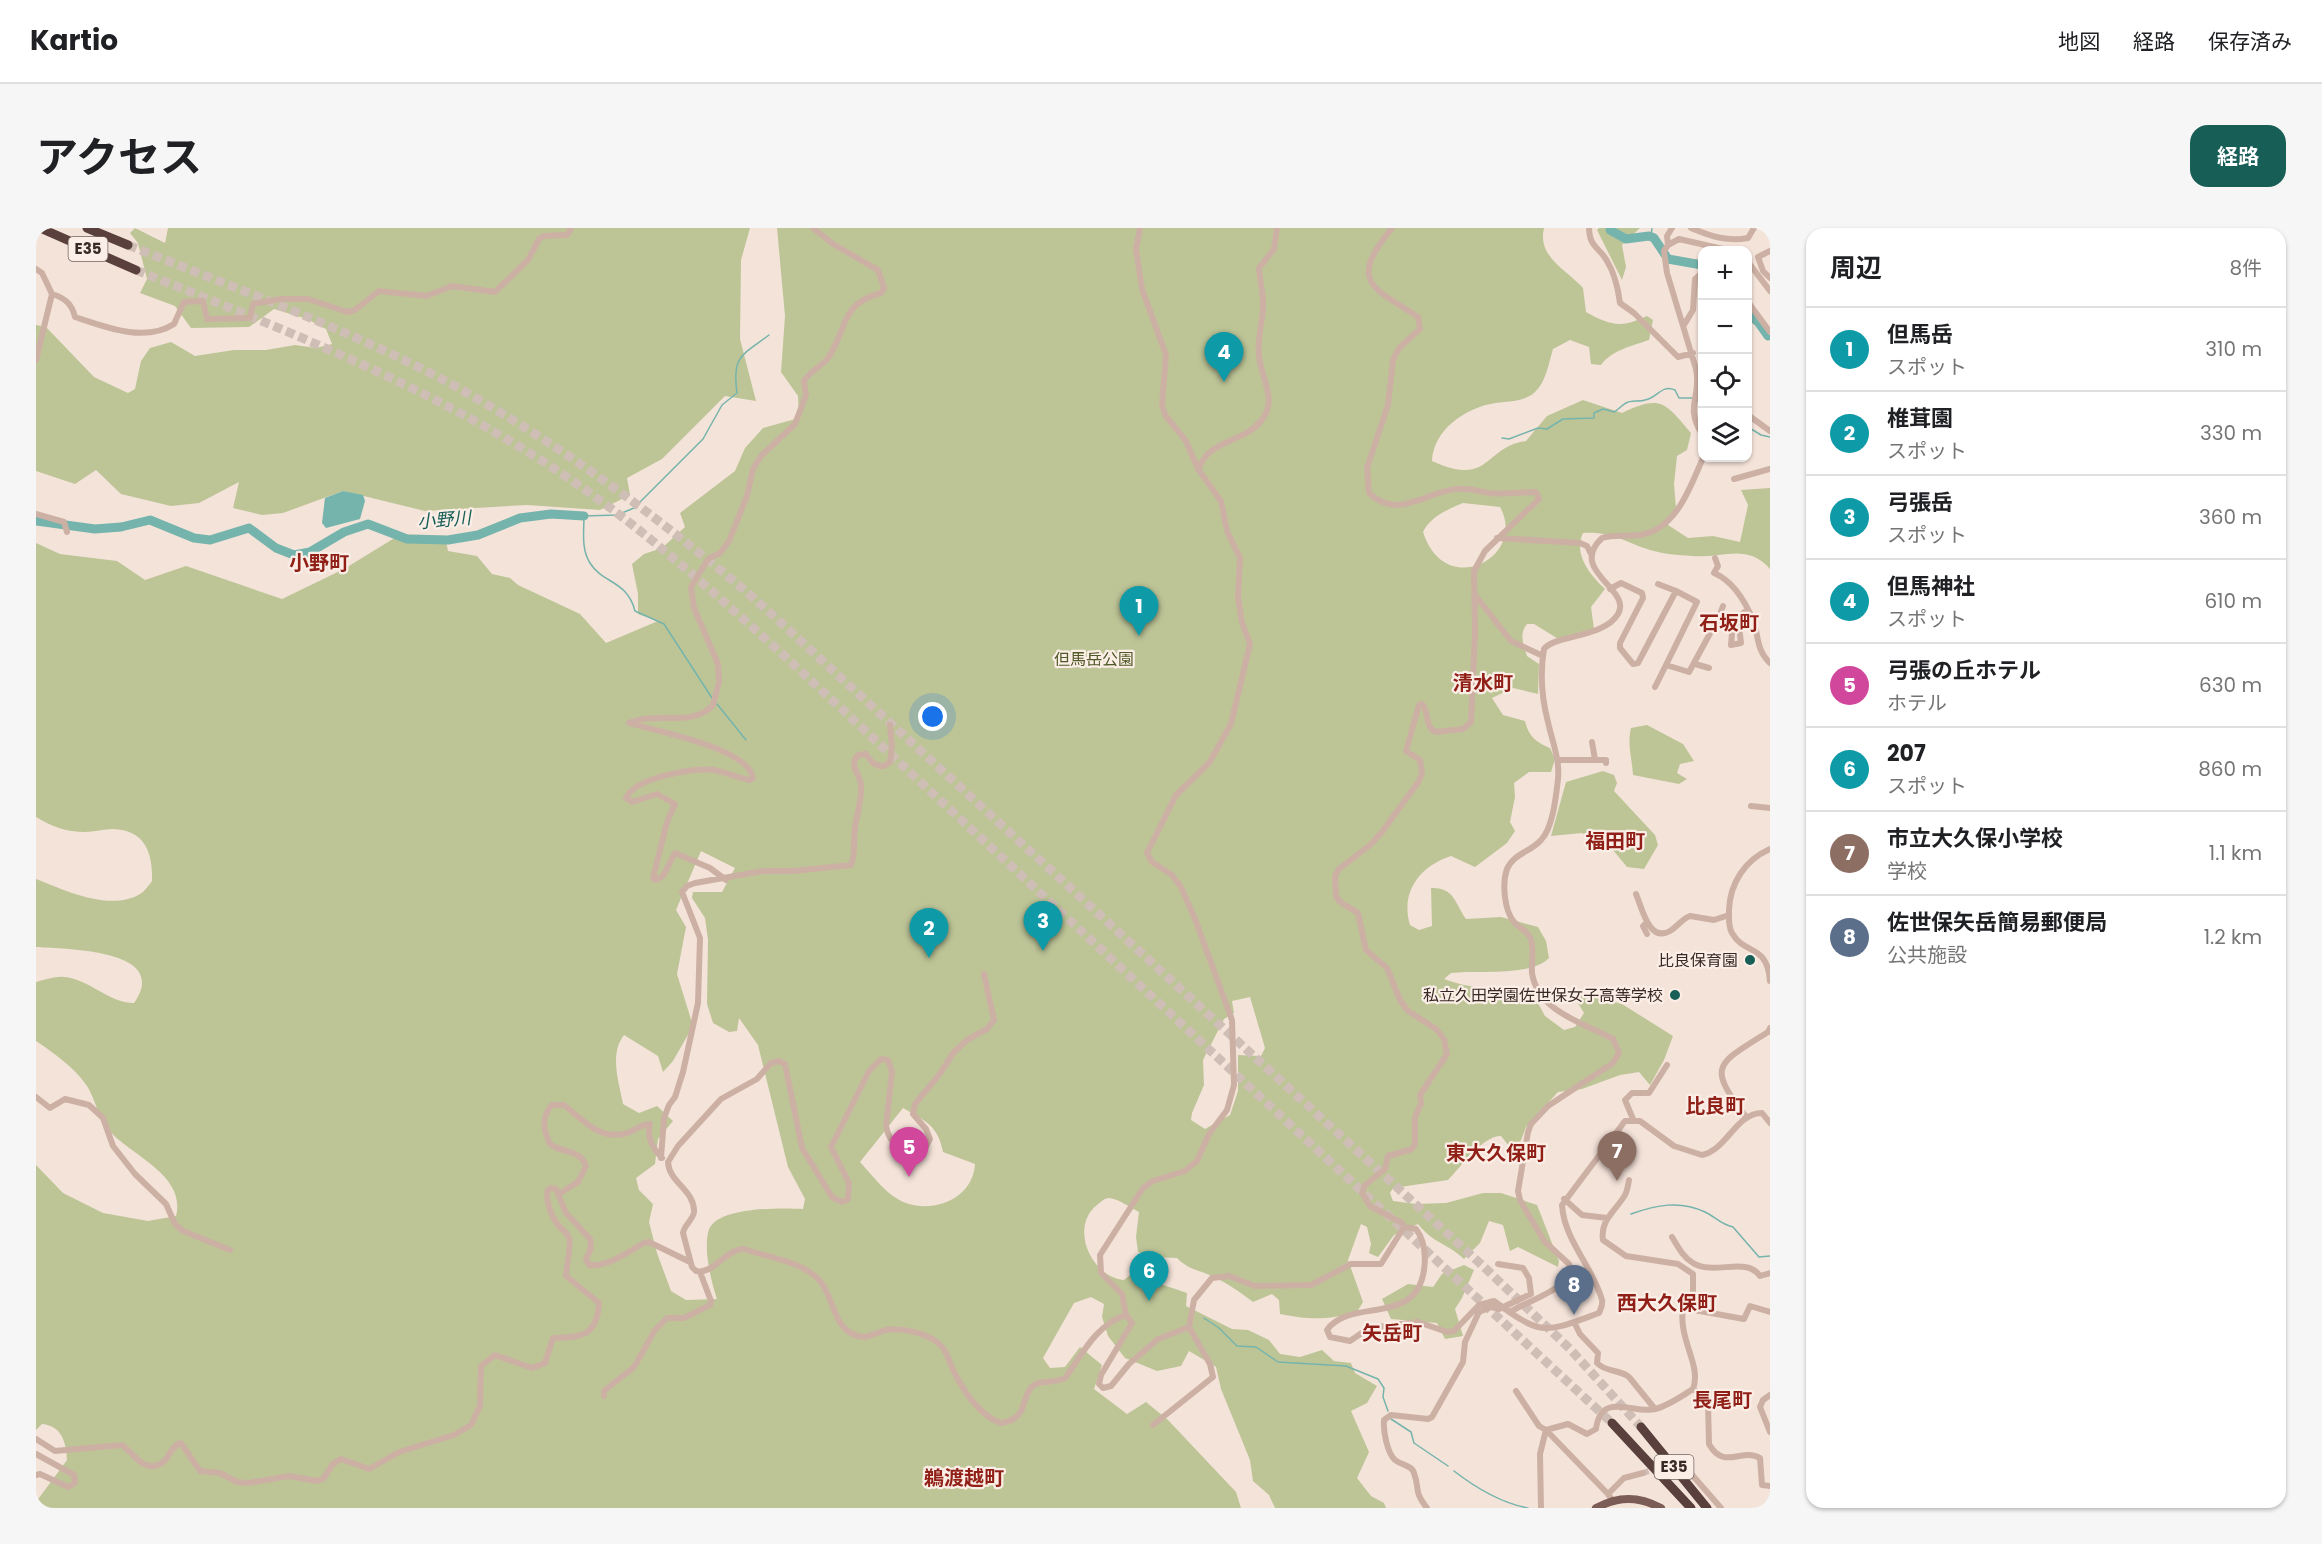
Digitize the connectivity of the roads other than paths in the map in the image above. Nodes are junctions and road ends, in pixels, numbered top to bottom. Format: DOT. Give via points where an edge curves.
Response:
graph roads {
  1 [pos="40,228"];
  2 [pos="87,228"];
  3 [pos="571,228"];
  4 [pos="813,228"];
  5 [pos="1140,228"];
  6 [pos="1277,228"];
  7 [pos="1392,228"];
  8 [pos="1589,228"];
  9 [pos="1672,228"];
  10 [pos="1691,228"];
  11 [pos="1754,228"];
  12 [pos="128,245"];
  13 [pos="1668,245"];
  14 [pos="1712,246"];
  15 [pos="1770,251"];
  16 [pos="1752,267"];
  17 [pos="36,269"];
  18 [pos="136,270"];
  19 [pos="1698,276"];
  20 [pos="1770,279"];
  21 [pos="1770,291"];
  22 [pos="52,294"];
  23 [pos="1752,307"];
  24 [pos="1684,325"];
  25 [pos="1770,332"];
  26 [pos="1692,353"];
  27 [pos="36,360"];
  28 [pos="1752,418"];
  29 [pos="1698,428"];
  30 [pos="1770,431"];
  31 [pos="1701,462"];
  32 [pos="1198,469"];
  33 [pos="1770,469"];
  34 [pos="1734,479"];
  35 [pos="36,514"];
  36 [pos="67,532"];
  37 [pos="1497,538"];
  38 [pos="1591,554"];
  39 [pos="1715,558"];
  40 [pos="1658,584"];
  41 [pos="1610,589"];
  42 [pos="1676,591"];
  43 [pos="1475,595"];
  44 [pos="1723,606"];
  45 [pos="1747,610"];
  46 [pos="1719,617"];
  47 [pos="1543,656"];
  48 [pos="1770,663"];
  49 [pos="1695,664"];
  50 [pos="1666,665"];
  51 [pos="1709,668"];
  52 [pos="1655,687"];
  53 [pos="890,725"];
  54 [pos="1592,742"];
  55 [pos="1558,760"];
  56 [pos="1594,760"];
  57 [pos="1605,764"];
  58 [pos="1751,806"];
  59 [pos="1770,808"];
  60 [pos="1770,849"];
  61 [pos="726,880"];
  62 [pos="1636,894"];
  63 [pos="1729,915"];
  64 [pos="1647,922"];
  65 [pos="1647,934"];
  66 [pos="984,974"];
  67 [pos="1770,981"];
  68 [pos="1770,1028"];
  69 [pos="1667,1065"];
  70 [pos="36,1097"];
  71 [pos="1747,1118"];
  72 [pos="1633,1119"];
  73 [pos="1770,1123"];
  74 [pos="661,1158"];
  75 [pos="668,1162"];
  76 [pos="1629,1180"];
  77 [pos="559,1194"];
  78 [pos="1564,1199"];
  79 [pos="1607,1218"];
  80 [pos="1404,1227"];
  81 [pos="1672,1237"];
  82 [pos="230,1250"];
  83 [pos="690,1262"];
  84 [pos="1498,1264"];
  85 [pos="700,1272"];
  86 [pos="1770,1273"];
  87 [pos="1689,1307"];
  88 [pos="1506,1310"];
  89 [pos="1770,1312"];
  90 [pos="1126,1315"];
  91 [pos="1574,1322"];
  92 [pos="1189,1327"];
  93 [pos="1693,1389"];
  94 [pos="1516,1391"];
  95 [pos="1770,1395"];
  96 [pos="604,1396"];
  97 [pos="1655,1409"];
  98 [pos="1612,1423"];
  99 [pos="1153,1425"];
  100 [pos="1641,1427"];
  101 [pos="1546,1430"];
  102 [pos="1770,1432"];
  103 [pos="1624,1436"];
  104 [pos="36,1438"];
  105 [pos="36,1454"];
  106 [pos="1666,1456"];
  107 [pos="1680,1461"];
  108 [pos="1643,1473"];
  109 [pos="36,1475"];
  110 [pos="1770,1486"];
  111 [pos="1610,1497"];
  112 [pos="1427,1508"];
  113 [pos="1541,1508"];
  114 [pos="1596,1508"];
  115 [pos="1661,1508"];
  116 [pos="1685,1508"];
  117 [pos="1691,1508"];
  118 [pos="1707,1508"];
  119 [pos="1712,1508"];
  120 [pos="1720,1508"];
  1 -- 18 [label="highway, E35"];
  2 -- 12 [label="highway, E35"];
  3 -- 22 [label="street" via="567,235 539,239 528,260 495,292 452,286 427,296 379,291 347,312 308,299 281,299 254,304 250,318 207,319 203,301 184,302 174,324 148,334 98,326 75,317 72,306"];
  4 -- 61 [label="street" via="878,270 884,288 857,303 828,357 804,381 806,395 795,424 761,456 729,541 693,579 691,598 719,673 712,705 693,715 629,723 715,748 752,772 750,780 713,770 693,770 643,783 626,798 632,802 657,794 675,804 653,878 663,876 675,853 710,868"];
  5 -- 32 [label="street" via="1136,249 1140,278 1166,355 1162,404 1165,415 1186,441"];
  6 -- 32 [label="street" via="1274,249 1259,268 1263,311 1258,357 1268,388 1266,412 1249,433 1213,448 1202,457"];
  7 -- 37 [label="street" via="1374,253 1370,279 1378,292 1418,317 1420,329 1399,348 1393,360 1388,405 1370,455 1367,488 1376,499 1391,504 1413,504 1455,489 1539,494 1534,507"];
  8 -- 26 [label="street" via="1593,247 1606,258 1617,282 1620,303 1678,357"];
  9 -- 13 [label="street"];
  10 -- 11 [label="street" via="1713,238 1741,239 1748,238"];
  13 -- 14 [label="street" via="1685,239"];
  13 -- 24 [label="street" via="1664,254"];
  15 -- 20 [label="street" via="1758,257"];
  16 -- 21 [label="street"];
  17 -- 22 [label="street"];
  19 -- 24 [label="street" via="1693,310"];
  22 -- 27 [label="street"];
  23 -- 25 [label="street"];
  24 -- 26 [label="street"];
  26 -- 29 [label="street" via="1698,378 1693,420"];
  28 -- 30 [label="street"];
  31 -- 38 [label="street" via="1677,512 1666,522 1641,535 1602,538"];
  32 -- 90 [label="street" via="1221,501 1227,531 1240,558 1242,623 1250,644 1231,724 1209,763 1176,795 1147,853 1152,862 1172,874 1195,919 1232,1020 1234,1085 1227,1110 1209,1134 1197,1161 1185,1171 1146,1185 1100,1255 1101,1273 1122,1294"];
  33 -- 34 [label="street"];
  35 -- 36 [label="street" via="64,522"];
  37 -- 38 [label="street" via="1580,543"];
  37 -- 43 [label="street" via="1474,571"];
  38 -- 41 [label="street" via="1593,566"];
  39 -- 45 [label="street" via="1718,566 1714,573 1729,579"];
  40 -- 42 [label="street"];
  41 -- 42 [label="street" via="1621,583 1642,593 1620,644 1633,664 1638,663"];
  41 -- 47 [label="street" via="1620,607 1609,623 1581,636 1552,642"];
  42 -- 50 [label="street" via="1697,602"];
  43 -- 47 [label="street" via="1511,641"];
  43 -- 80 [label="street" via="1471,722 1463,729 1436,732 1428,725 1425,706 1419,705 1406,751 1420,760 1419,781 1370,846 1335,876 1336,896 1358,914 1366,950 1387,968 1408,1011 1436,1029 1447,1046 1444,1061 1420,1095 1415,1144 1412,1149 1388,1156 1385,1169 1365,1185 1362,1193 1370,1206"];
  44 -- 46 [label="street"];
  45 -- 46 [label="street" via="1738,617 1742,643 1730,648 1732,634"];
  45 -- 48 [label="street" via="1758,647"];
  46 -- 49 [label="street"];
  47 -- 55 [label="street" via="1545,707"];
  49 -- 50 [label="street" via="1689,672"];
  49 -- 51 [label="street"];
  50 -- 52 [label="street"];
  53 -- 61 [label="street" via="890,762 878,766 866,754 854,760 861,792 851,865 763,871"];
  54 -- 56 [label="street"];
  55 -- 56 [label="street"];
  55 -- 88 [label="street" via="1558,782 1543,839 1514,858 1507,870 1504,887 1508,909 1513,921 1532,940 1532,975 1546,1002 1613,1039 1619,1053 1613,1064 1565,1093 1531,1124 1520,1178 1520,1200 1544,1240 1565,1259 1571,1273 1539,1298"];
  56 -- 57 [label="street" via="1606,760"];
  58 -- 59 [label="street"];
  60 -- 63 [label="street" via="1753,858 1732,886"];
  61 -- 74 [label="street" via="695,883 682,892 700,938 698,1003 683,1072 664,1118"];
  62 -- 64 [label="street"];
  63 -- 64 [label="street" via="1714,920 1690,916 1662,933 1653,931"];
  63 -- 67 [label="street" via="1737,939 1762,955"];
  64 -- 65 [label="street" via="1643,926"];
  66 -- 75 [label="street" via="994,1020 954,1052 915,1104 913,1114 930,1139 923,1151 906,1150 888,1134 892,1072 888,1060 881,1059 869,1071 831,1147 849,1183 848,1199 842,1202 832,1197 802,1148 787,1069 779,1061 771,1063 758,1079 721,1099"];
  68 -- 71 [label="street" via="1734,1053 1721,1070 1721,1083"];
  69 -- 72 [label="street" via="1647,1095 1632,1093 1625,1100"];
  70 -- 82 [label="street" via="50,1108 65,1099 95,1108 107,1126 113,1146 165,1204 175,1224"];
  71 -- 72 [label="street" via="1718,1149 1702,1155 1674,1146"];
  71 -- 73 [label="street" via="1762,1113"];
  72 -- 78 [label="street" via="1625,1121"];
  74 -- 75 [label="street"];
  74 -- 77 [label="street" via="651,1145 650,1124 624,1134 610,1134 589,1126 564,1105 552,1105 544,1117 550,1144 576,1153 586,1166 578,1182"];
  75 -- 83 [label="street" via="670,1173 688,1194 693,1209 682,1233"];
  76 -- 79 [label="street" via="1624,1198"];
  77 -- 83 [label="street" via="566,1214 590,1239 586,1259 589,1265 608,1262 649,1242"];
  77 -- 104 [label="street" via="551,1188 546,1194 556,1223 570,1242 566,1276 599,1303 596,1319 584,1336 553,1338 545,1363 538,1367 525,1366 501,1355 484,1362 479,1372 482,1394 478,1413 471,1425 454,1435 399,1452 369,1469 341,1458 317,1481 289,1476 248,1483 200,1471 181,1443 166,1461 152,1466 142,1463 122,1445 55,1451"];
  78 -- 79 [label="street" via="1582,1215"];
  78 -- 91 [label="street" via="1563,1214 1603,1304 1599,1313"];
  79 -- 87 [label="street" via="1604,1240 1618,1251 1626,1256 1678,1264 1693,1274"];
  80 -- 88 [label="street" via="1416,1229 1423,1243 1425,1264 1418,1289 1392,1309 1346,1317 1331,1324 1327,1330 1330,1337 1350,1341 1369,1328 1418,1322 1454,1331 1485,1302 1494,1301"];
  80 -- 92 [label="street" via="1381,1264 1351,1264 1311,1285 1255,1287 1229,1276 1212,1278 1194,1300"];
  81 -- 86 [label="street" via="1683,1255 1695,1264 1712,1269 1748,1266 1760,1276"];
  83 -- 85 [label="street"];
  84 -- 88 [label="street" via="1523,1268 1532,1288 1532,1294"];
  85 -- 90 [label="street" via="739,1249 807,1270 834,1302 838,1323 858,1337 896,1330 939,1343 982,1413 1001,1423 1017,1416 1035,1384 1060,1382 1066,1377 1098,1333 1109,1322"];
  85 -- 96 [label="street" via="710,1305 684,1318 666,1318 634,1367 604,1391"];
  87 -- 89 [label="street" via="1744,1319 1750,1306"];
  87 -- 93 [label="street" via="1683,1308 1681,1318 1685,1344 1697,1375"];
  88 -- 91 [label="street" via="1533,1328"];
  88 -- 112 [label="street" via="1491,1307 1479,1312 1465,1341 1463,1362 1432,1417 1391,1415 1384,1420 1388,1448 1394,1459 1411,1468 1415,1487"];
  90 -- 92 [label="street" via="1131,1329 1101,1375 1099,1383 1103,1388 1111,1386 1158,1339"];
  91 -- 97 [label="street" via="1598,1353 1597,1364 1609,1372 1624,1373"];
  92 -- 99 [label="street" via="1213,1377"];
  93 -- 97 [label="street"];
  93 -- 110 [label="street" via="1708,1403 1712,1449 1728,1458 1760,1458 1762,1485"];
  94 -- 101 [label="street" via="1539,1426"];
  95 -- 102 [label="street" via="1760,1407"];
  97 -- 101 [label="street" via="1623,1405 1610,1408 1597,1421 1596,1429 1587,1434 1568,1424"];
  98 -- 103 [label="highway, E35"];
  100 -- 106 [label="highway, E35"];
  101 -- 111 [label="street"];
  101 -- 113 [label="street" via="1540,1454"];
  103 -- 116 [label="highway"];
  103 -- 117 [label="highway, E35"];
  105 -- 109 [label="street" via="74,1474 75,1483 68,1487"];
  106 -- 118 [label="highway, E35"];
  106 -- 119 [label="highway"];
  107 -- 120 [label="street"];
  108 -- 111 [label="street" via="1624,1478"];
  111 -- 114 [label="main road"];
  111 -- 115 [label="main road" via="1638,1498"];
}
